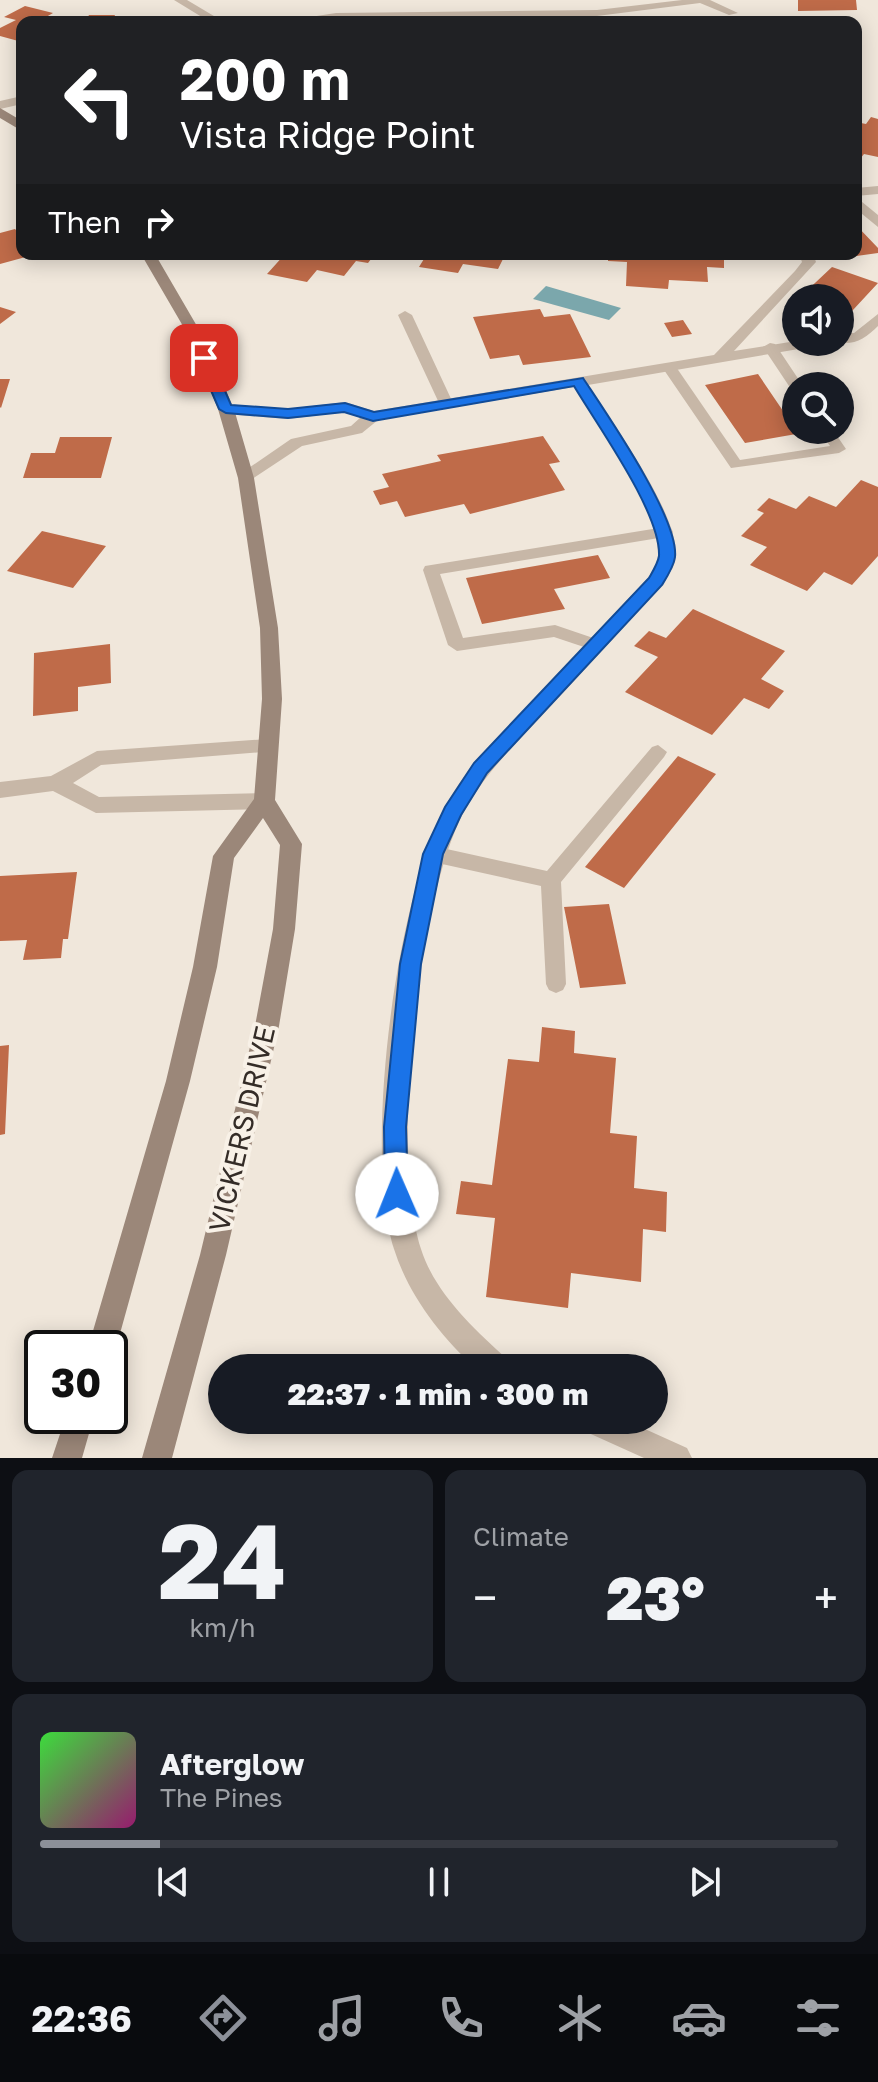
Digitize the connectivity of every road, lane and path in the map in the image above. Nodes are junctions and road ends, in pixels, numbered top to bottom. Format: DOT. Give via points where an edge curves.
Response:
graph roads {
  1 [pos="179,0"];
  2 [pos="476,0"];
  3 [pos="701,0"];
  4 [pos="477,13"];
  5 [pos="733,13"];
  6 [pos="207,16"];
  7 [pos="343,16"];
  8 [pos="862,207"];
  9 [pos="878,223"];
  10 [pos="151,260"];
  11 [pos="808,260"];
  12 [pos="405,315"];
  13 [pos="878,318"];
  14 [pos="854,337"];
  15 [pos="782,346"];
  16 [pos="770,347"];
  17 [pos="721,356"];
  18 [pos="669,367"];
  19 [pos="787,372"];
  20 [pos="578,381"];
  21 [pos="446,403"];
  22 [pos="226,409"];
  23 [pos="373,416"];
  24 [pos="836,444"];
  25 [pos="246,478"];
  26 [pos="665,532"];
  27 [pos="596,645"];
  28 [pos="268,746"];
  29 [pos="658,752"];
  30 [pos="56,783"];
  31 [pos="0,790"];
  32 [pos="264,801"];
  33 [pos="433,854"];
  34 [pos="551,880"];
  35 [pos="556,984"];
  36 [pos="107,1330"];
  37 [pos="481,1354"];
  38 [pos="74,1434"];
  39 [pos="623,1434"];
  40 [pos="67,1458"];
  41 [pos="157,1458"];
  42 [pos="677,1458"];
  1 -- 6 [label="street"];
  2 -- 4 [label="street"];
  3 -- 4 [label="street" via="602,13"];
  3 -- 5 [label="street"];
  4 -- 7 [label="street"];
  8 -- 9 [label="street"];
  10 -- 22 [label="main road" via="194,333"];
  11 -- 17 [label="street"];
  12 -- 21 [label="lane"];
  13 -- 14 [label="street"];
  15 -- 16 [label="street"];
  16 -- 17 [label="street"];
  16 -- 19 [label="lane"];
  17 -- 18 [label="street"];
  18 -- 20 [label="street"];
  18 -- 24 [label="lane" via="736,465 839,449"];
  20 -- 21 [label="street"];
  20 -- 26 [label="street"];
  21 -- 23 [label="street"];
  22 -- 23 [label="street" via="288,414 345,407"];
  22 -- 25 [label="main road"];
  23 -- 25 [label="street" via="356,430 297,442"];
  25 -- 28 [label="main road" via="269,628"];
  26 -- 27 [label="street" via="667,559 656,581"];
  26 -- 27 [label="lane" via="431,570 457,645 555,631"];
  27 -- 33 [label="street" via="480,768"];
  28 -- 30 [label="street" via="97,758"];
  28 -- 32 [label="main road"];
  29 -- 34 [label="lane"];
  30 -- 31 [label="street"];
  30 -- 32 [label="street" via="96,805"];
  32 -- 36 [label="main road" via="224,856 178,1081"];
  32 -- 41 [label="main road, VICKERS DRIVE" via="291,844 284,929 267,1026 213,1255"];
  33 -- 34 [label="lane"];
  33 -- 37 [label="street" via="410,964 395,1127 397,1194 406,1245 426,1293"];
  34 -- 35 [label="lane"];
  38 -- 40 [label="main road"];
  39 -- 42 [label="street"];
}
